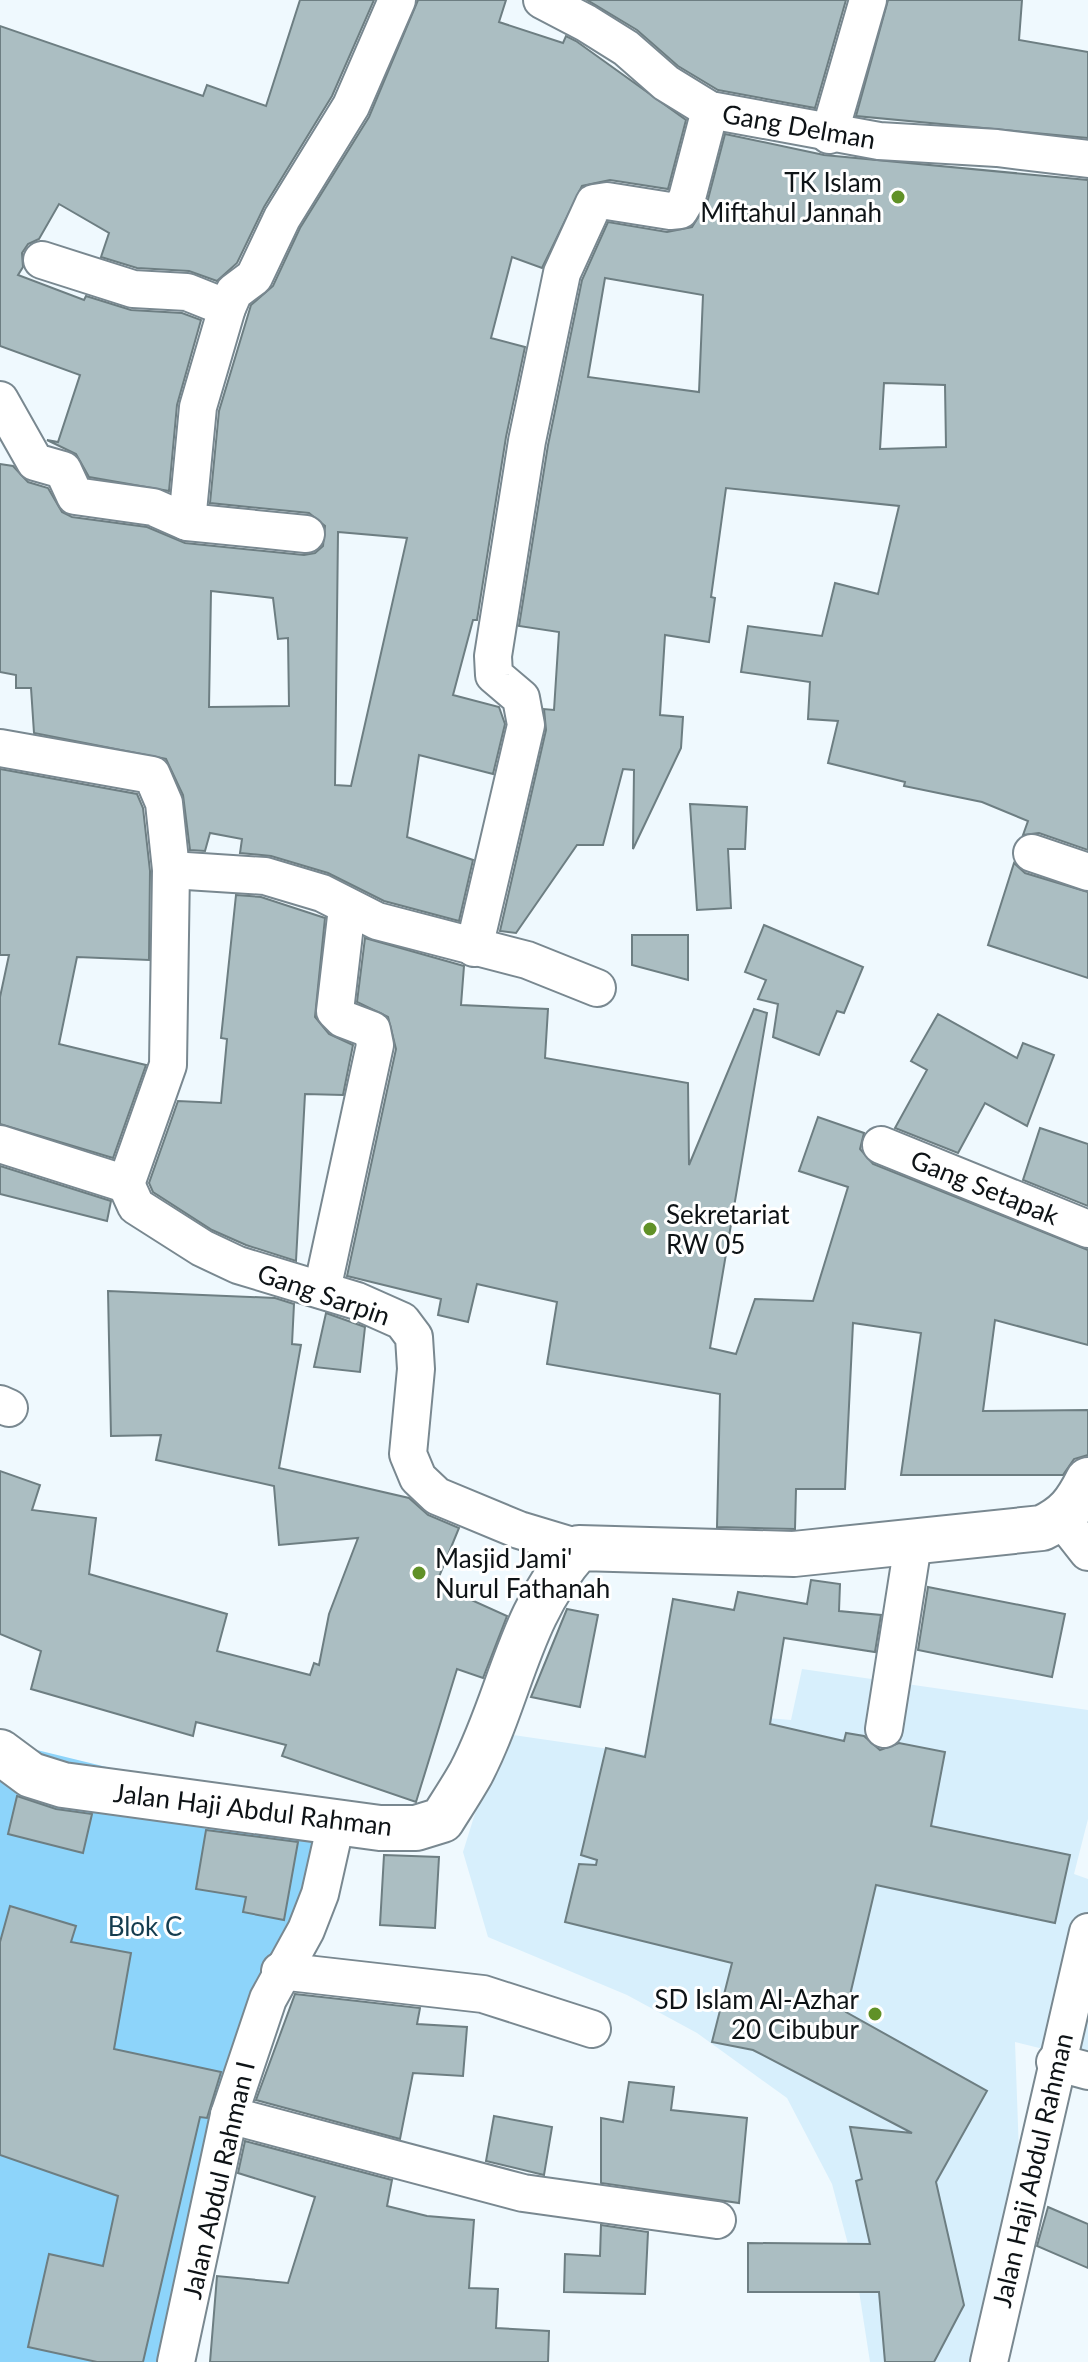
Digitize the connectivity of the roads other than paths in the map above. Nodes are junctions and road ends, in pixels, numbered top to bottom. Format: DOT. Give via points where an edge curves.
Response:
graph roads {
  1 [pos="397,0"];
  2 [pos="542,0"];
  3 [pos="860,2"];
  4 [pos="710,110"];
  5 [pos="829,135"];
  6 [pos="1088,159"];
  7 [pos="42,260"];
  8 [pos="227,308"];
  9 [pos="0,400"];
  10 [pos="187,522"];
  11 [pos="306,534"];
  12 [pos="0,748"];
  13 [pos="1032,853"];
  14 [pos="171,870"];
  15 [pos="1088,872"];
  16 [pos="347,908"];
  17 [pos="474,948"];
  18 [pos="597,988"];
  19 [pos="0,1144"];
  20 [pos="881,1145"];
  21 [pos="126,1184"];
  22 [pos="1088,1229"];
  23 [pos="322,1290"];
  24 [pos="1088,1480"];
  25 [pos="1075,1535"];
  26 [pos="913,1544"];
  27 [pos="579,1548"];
  28 [pos="884,1729"];
  29 [pos="0,1752"];
  30 [pos="336,1823"];
  31 [pos="1088,1933"];
  32 [pos="280,1971"];
  33 [pos="592,2029"];
  34 [pos="1072,2067"];
  35 [pos="229,2115"];
  36 [pos="717,2220"];
  37 [pos="176,2362"];
  38 [pos="989,2362"];
  1 -- 8 [label="street" via="351,106 282,218 254,277 235,291"];
  2 -- 4 [label="street, Gang Delman" via="626,48 666,83"];
  3 -- 5 [label="street"];
  4 -- 5 [label="street, Gang Delman"];
  4 -- 17 [label="street" via="680,210 594,203 562,273 527,441 493,656 494,675 521,698 526,725"];
  5 -- 6 [label="street, Gang Delman"];
  7 -- 8 [label="street" via="128,288 187,292"];
  8 -- 10 [label="street" via="198,407"];
  9 -- 10 [label="street" via="35,462 63,470 75,496 153,507"];
  10 -- 11 [label="street"];
  12 -- 14 [label="street" via="152,775 164,803"];
  13 -- 15 [label="street"];
  14 -- 16 [label="street" via="265,876 322,893"];
  14 -- 21 [label="street" via="168,1065"];
  16 -- 17 [label="street"];
  16 -- 23 [label="street" via="335,1011 372,1030 375,1045"];
  17 -- 18 [label="street" via="527,960"];
  19 -- 21 [label="street"];
  20 -- 22 [label="street, Gang Setapak"];
  21 -- 23 [label="street, Gang Sarpin" via="136,1206 202,1248 238,1265"];
  23 -- 27 [label="street, Gang Sarpin" via="402,1321 414,1337 408,1454 418,1478 437,1496"];
  24 -- 25 [label="street" via="1074,1507"];
  25 -- 26 [label="street" via="1042,1528"];
  26 -- 27 [label="street" via="794,1554"];
  26 -- 28 [label="street"];
  27 -- 30 [label="street, Jalan Haji Abdul Rahman" via="553,1577 472,1771 442,1820 416,1828"];
  29 -- 30 [label="street, Jalan Haji Abdul Rahman" via="31,1775 63,1785"];
  30 -- 32 [label="street, Jalan Abdul Rahman I" via="320,1894 306,1930"];
  31 -- 34 [label="street, Jalan Haji Abdul Rahman"];
  32 -- 33 [label="street" via="483,1994"];
  32 -- 35 [label="street, Jalan Abdul Rahman I"];
  34 -- 38 [label="street, Jalan Haji Abdul Rahman"];
  35 -- 36 [label="street" via="523,2193"];
  35 -- 37 [label="street, Jalan Abdul Rahman I"];
}
